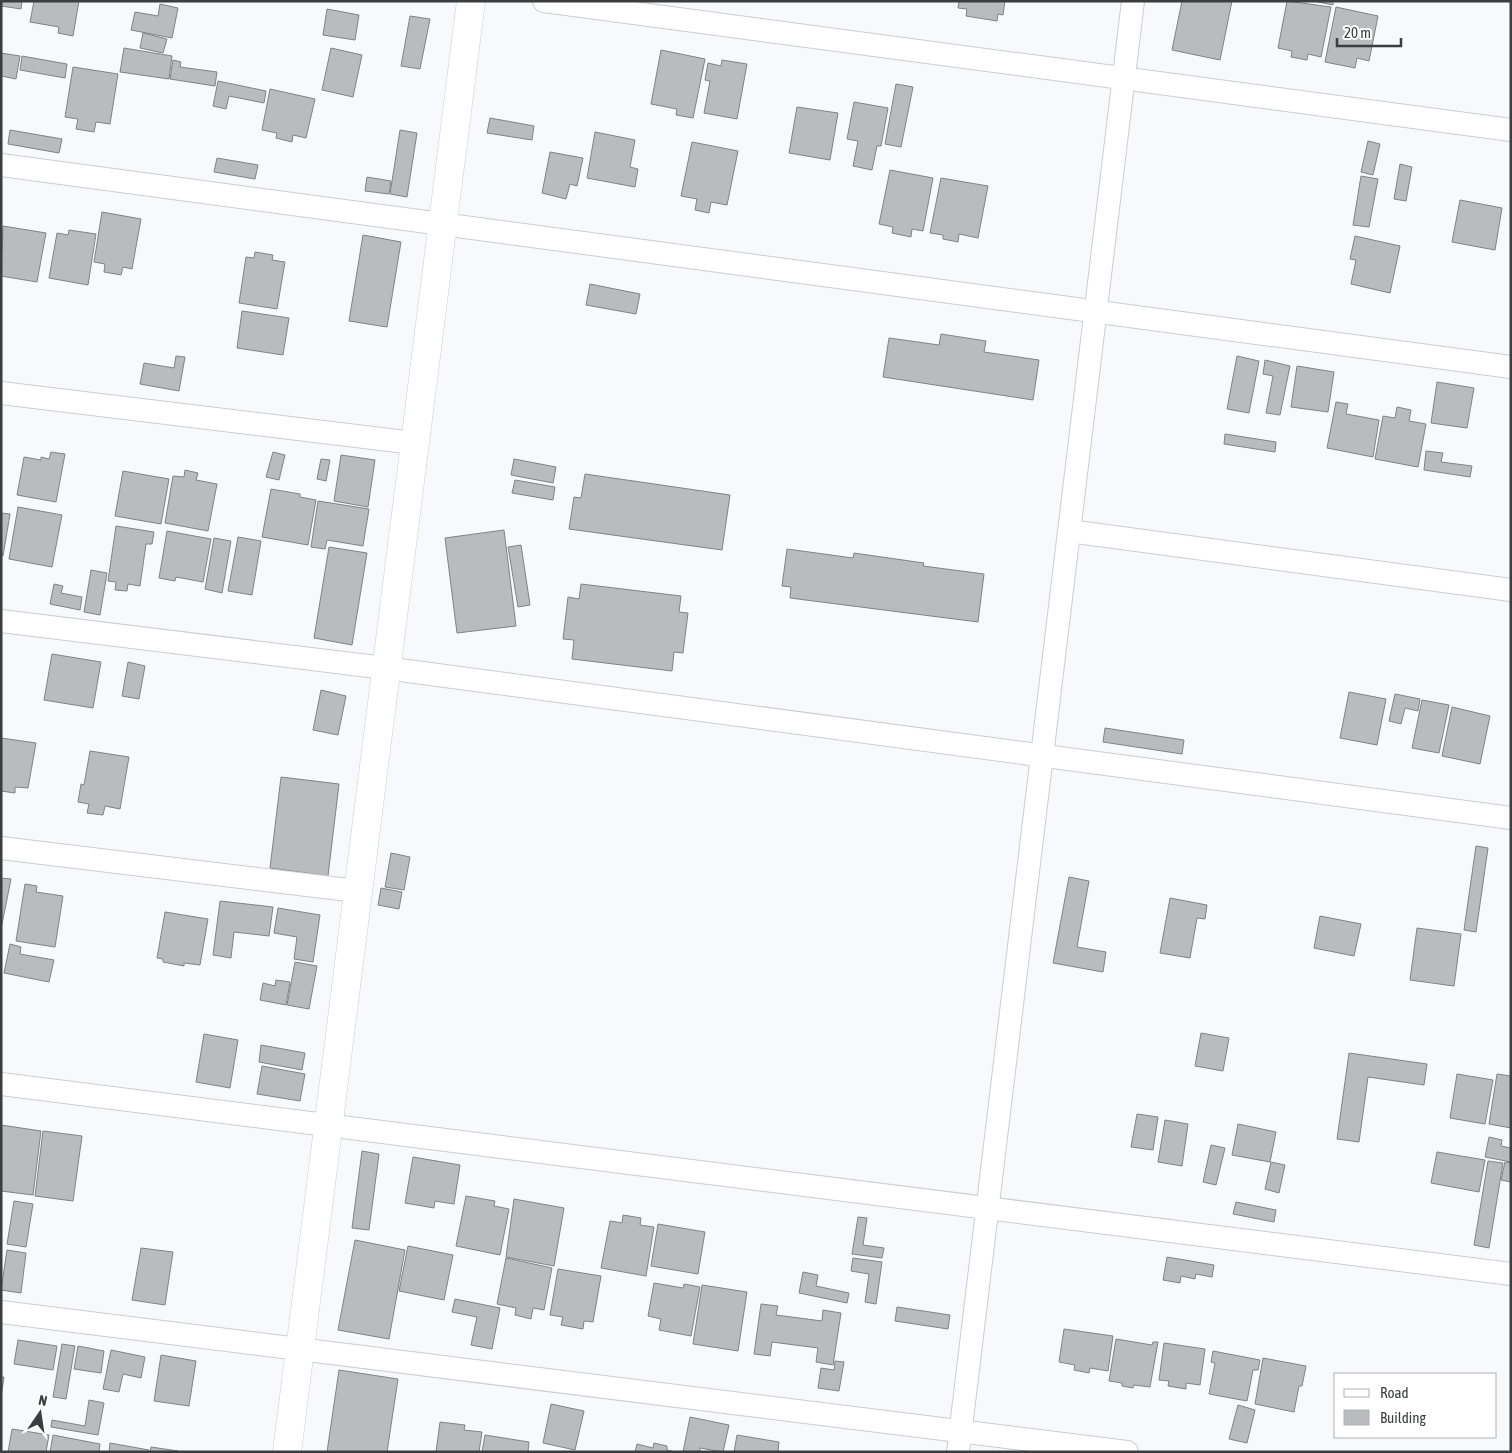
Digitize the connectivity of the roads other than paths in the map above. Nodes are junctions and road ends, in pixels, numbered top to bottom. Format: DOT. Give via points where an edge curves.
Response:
graph roads {
  1 [pos="471,1"];
  2 [pos="544,1"];
  3 [pos="1133,1"];
  4 [pos="1124,79"];
  5 [pos="1511,130"];
  6 [pos="1,165"];
  7 [pos="443,224"];
  8 [pos="1096,310"];
  9 [pos="1511,367"];
  10 [pos="1,393"];
  11 [pos="414,443"];
  12 [pos="1069,531"];
  13 [pos="1511,590"];
  14 [pos="1,621"];
  15 [pos="386,668"];
  16 [pos="1042,755"];
  17 [pos="1511,818"];
  18 [pos="1,848"];
  19 [pos="358,891"];
  20 [pos="1,1084"];
  21 [pos="328,1125"];
  22 [pos="988,1208"];
  23 [pos="1511,1274"];
  24 [pos="1,1312"];
  25 [pos="300,1349"];
  26 [pos="960,1441"];
  27 [pos="287,1452"];
  28 [pos="1127,1452"];
  1 -- 7 [label="main road"];
  2 -- 4 [label="street"];
  3 -- 4 [label="street"];
  4 -- 5 [label="street"];
  4 -- 8 [label="street"];
  6 -- 7 [label="street"];
  7 -- 8 [label="street"];
  7 -- 11 [label="main road"];
  8 -- 9 [label="street"];
  8 -- 12 [label="street"];
  10 -- 11 [label="street"];
  11 -- 15 [label="main road"];
  12 -- 13 [label="street"];
  12 -- 16 [label="street"];
  14 -- 15 [label="street"];
  15 -- 16 [label="street"];
  15 -- 19 [label="main road"];
  16 -- 17 [label="street"];
  16 -- 22 [label="street"];
  18 -- 19 [label="street"];
  19 -- 21 [label="main road"];
  20 -- 21 [label="street"];
  21 -- 22 [label="street"];
  21 -- 25 [label="main road"];
  22 -- 23 [label="street"];
  22 -- 26 [label="street"];
  24 -- 25 [label="street"];
  25 -- 26 [label="street"];
  25 -- 27 [label="main road"];
  26 -- 28 [label="street"];
}
